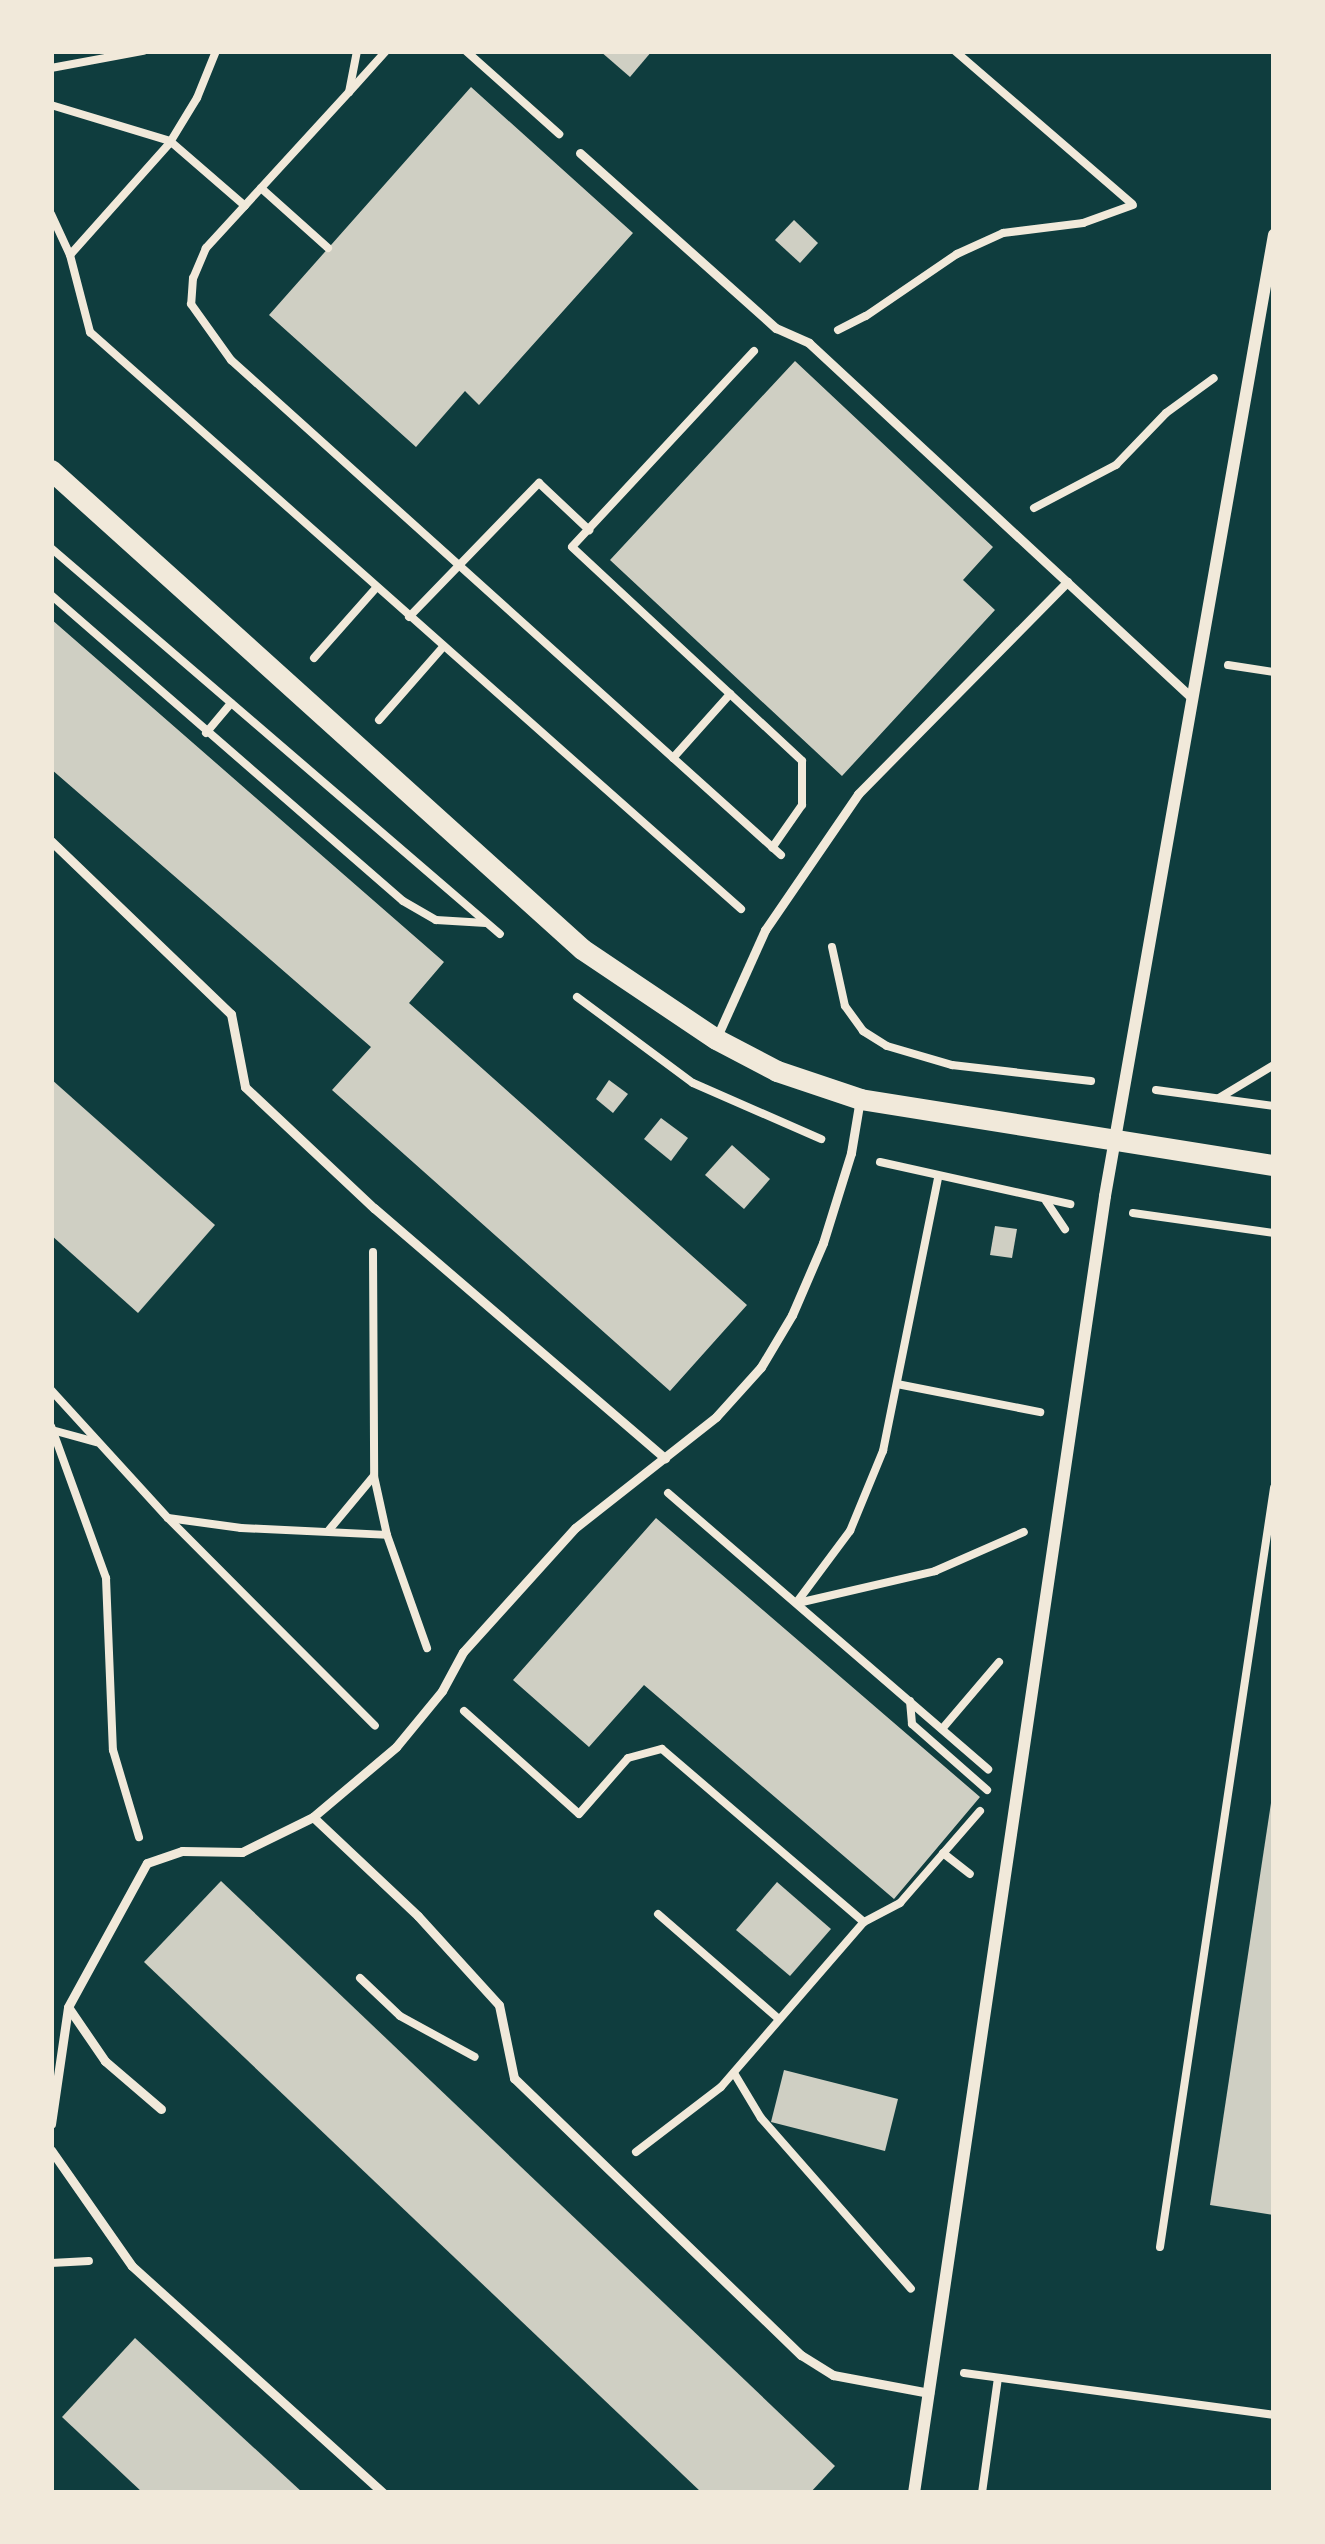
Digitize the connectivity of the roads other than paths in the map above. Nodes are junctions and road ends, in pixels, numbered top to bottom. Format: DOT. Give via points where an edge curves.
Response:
graph roads {
  1 [pos="580,153"];
  2 [pos="1274,236"];
  3 [pos="51,470"];
  4 [pos="1066,582"];
  5 [pos="1192,698"];
  6 [pos="51,842"];
  7 [pos="716,1039"];
  8 [pos="860,1099"];
  9 [pos="1114,1143"];
  10 [pos="1274,1165"];
  11 [pos="665,1458"];
  12 [pos="313,1817"];
  13 [pos="68,2007"];
  14 [pos="161,2110"];
  15 [pos="51,2124"];
  16 [pos="51,2150"];
  17 [pos="929,2392"];
  18 [pos="383,2493"];
  19 [pos="914,2493"];
  1 -- 4 [label="lane" via="776,328 809,343"];
  2 -- 5 [label="street"];
  3 -- 7 [label="street" via="582,949"];
  4 -- 5 [label="lane"];
  4 -- 7 [label="lane" via="858,794 765,930"];
  5 -- 9 [label="street"];
  6 -- 11 [label="lane" via="231,1014 245,1087"];
  7 -- 8 [label="street"];
  8 -- 9 [label="street"];
  8 -- 11 [label="lane" via="837,1198 792,1316 716,1417"];
  9 -- 10 [label="street"];
  9 -- 17 [label="street"];
  11 -- 12 [label="lane" via="575,1528 463,1652 396,1747"];
  12 -- 13 [label="lane" via="242,1852 182,1851 146,1863"];
  12 -- 17 [label="lane" via="499,2006 514,2078 816,2367"];
  13 -- 14 [label="lane" via="105,2061"];
  13 -- 15 [label="lane"];
  16 -- 18 [label="lane" via="132,2266"];
  17 -- 19 [label="street"];
}
